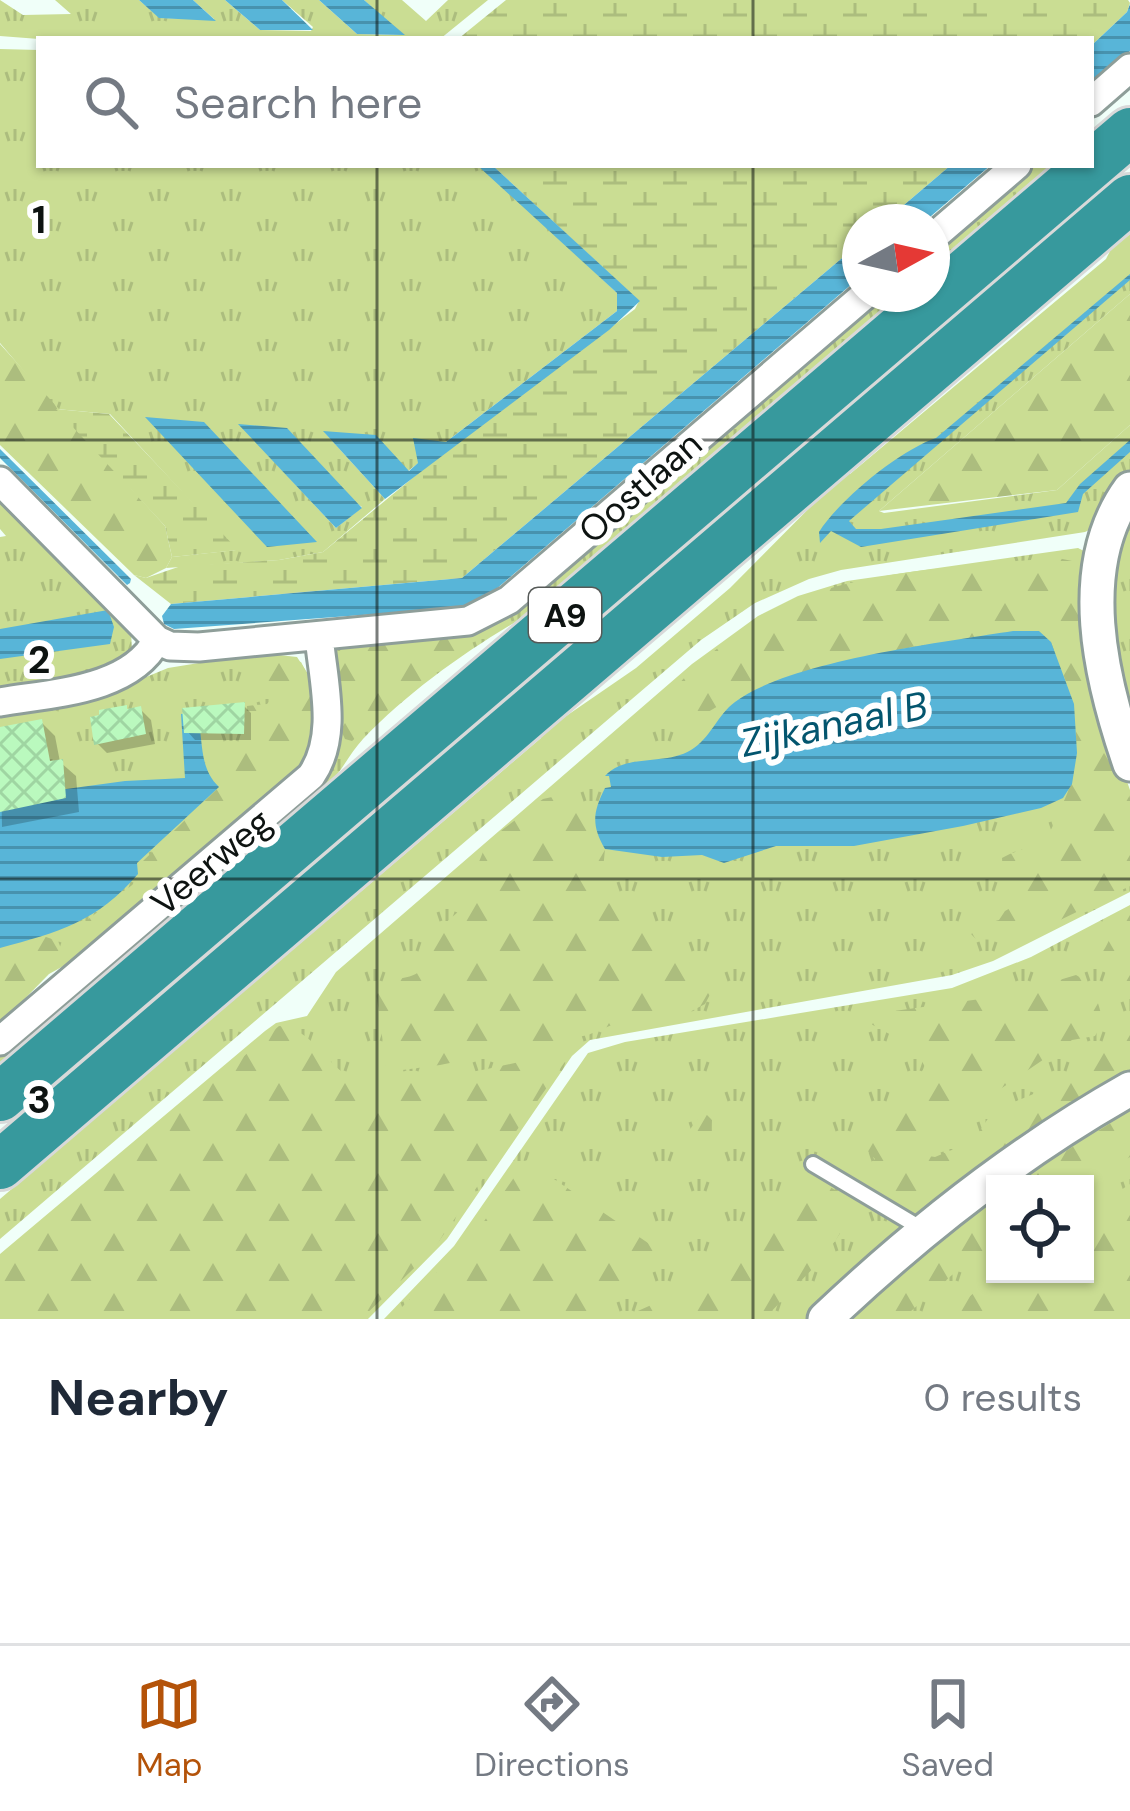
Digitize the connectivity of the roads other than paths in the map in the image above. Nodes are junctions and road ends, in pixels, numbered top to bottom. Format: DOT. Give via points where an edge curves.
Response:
graph roads {
  1 [pos="1130,68"];
  2 [pos="1094,99"];
  3 [pos="1130,132"];
  4 [pos="1094,163"];
  5 [pos="1014,168"];
  6 [pos="1088,168"];
  7 [pos="1130,199"];
  8 [pos="950,223"];
  9 [pos="845,312"];
  10 [pos="0,481"];
  11 [pos="1130,489"];
  12 [pos="319,636"];
  13 [pos="157,640"];
  14 [pos="0,702"];
  15 [pos="1130,764"];
  16 [pos="0,1041"];
  17 [pos="1130,1089"];
  18 [pos="0,1097"];
  19 [pos="813,1164"];
  20 [pos="0,1165"];
  21 [pos="924,1230"];
  22 [pos="825,1319"];
  1 -- 2 [label="street"];
  3 -- 4 [label="highway, A9"];
  5 -- 8 [label="street"];
  6 -- 18 [label="highway, A9"];
  7 -- 20 [label="highway, A9"];
  9 -- 12 [label="street, Oostlaan" via="495,610 468,621"];
  10 -- 13 [label="street"];
  11 -- 15 [label="street" via="1105,543 1098,614 1108,692"];
  12 -- 13 [label="street, Oostlaan" via="184,648"];
  12 -- 16 [label="street, Veerweg" via="326,732 311,776"];
  13 -- 14 [label="street" via="122,674"];
  17 -- 21 [label="street"];
  19 -- 21 [label="lane"];
  21 -- 22 [label="street"];
}
